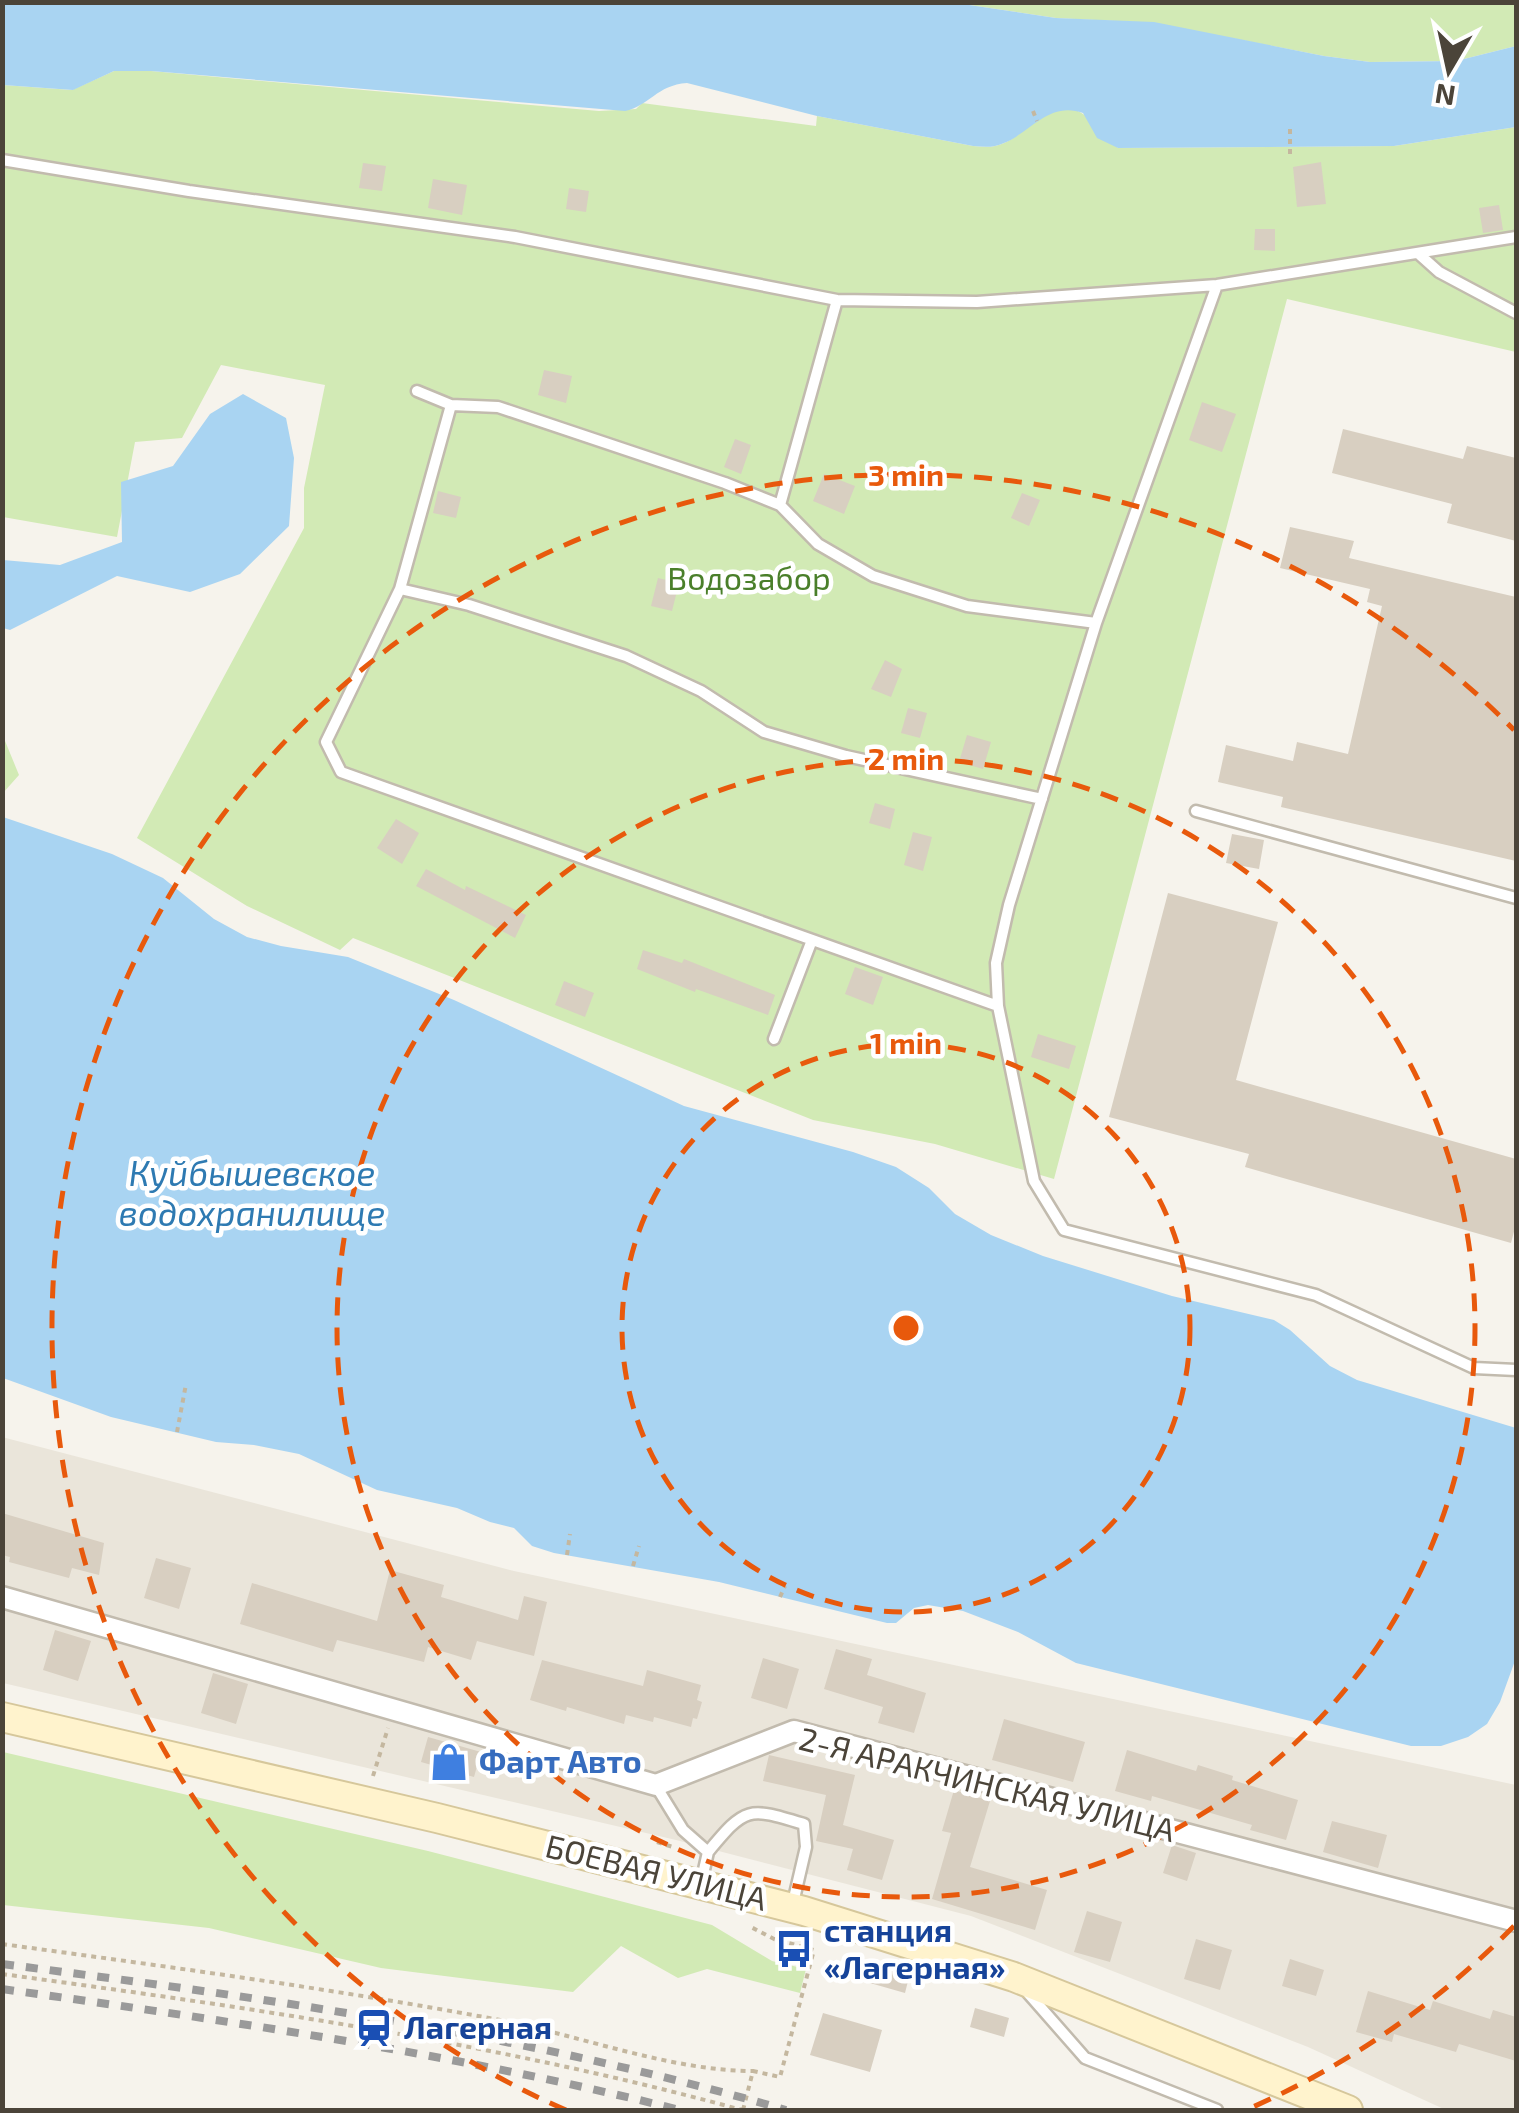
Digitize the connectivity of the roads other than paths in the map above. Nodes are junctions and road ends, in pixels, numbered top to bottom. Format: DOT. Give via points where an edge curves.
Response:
graph roads {
  1 [pos="2,160"];
  2 [pos="1516,238"];
  3 [pos="1420,255"];
  4 [pos="1217,285"];
  5 [pos="837,300"];
  6 [pos="1516,313"];
  7 [pos="417,392"];
  8 [pos="452,405"];
  9 [pos="780,506"];
  10 [pos="400,589"];
  11 [pos="1096,623"];
  12 [pos="1042,800"];
  13 [pos="1196,811"];
  14 [pos="1516,898"];
  15 [pos="812,940"];
  16 [pos="998,1006"];
  17 [pos="774,1039"];
  18 [pos="1516,1370"];
  19 [pos="2,1597"];
  20 [pos="2,1716"];
  21 [pos="656,1785"];
  22 [pos="708,1852"];
  23 [pos="701,1885"];
  24 [pos="792,1908"];
  25 [pos="1516,1921"];
  26 [pos="1014,1977"];
  27 [pos="1305,2100"];
  28 [pos="1217,2110"];
  29 [pos="1348,2110"];
  1 -- 5 [label="lane" via="515,237"];
  2 -- 3 [label="lane"];
  3 -- 4 [label="lane"];
  3 -- 6 [label="lane"];
  4 -- 5 [label="lane" via="977,302"];
  4 -- 11 [label="lane"];
  5 -- 9 [label="lane"];
  7 -- 8 [label="lane"];
  8 -- 9 [label="lane" via="498,407"];
  8 -- 10 [label="lane"];
  9 -- 11 [label="lane" via="818,544 873,576 967,606"];
  10 -- 12 [label="lane" via="470,604 626,656 701,691 764,732"];
  10 -- 15 [label="lane" via="326,742 341,772"];
  11 -- 12 [label="lane"];
  12 -- 16 [label="lane" via="996,964"];
  13 -- 14 [label="lane"];
  15 -- 16 [label="lane"];
  15 -- 17 [label="lane"];
  16 -- 18 [label="lane" via="1034,1181 1064,1230 1316,1296 1474,1368"];
  19 -- 21 [label="street"];
  20 -- 23 [label="main road, БОЕВАЯ УЛИЦА"];
  21 -- 22 [label="lane" via="683,1830"];
  21 -- 25 [label="street, 2-Я АРАКЧИНСКАЯ УЛИЦА" via="794,1731"];
  22 -- 23 [label="lane"];
  22 -- 24 [label="lane" via="737,1816 762,1812 804,1824 806,1848"];
  23 -- 24 [label="main road, БОЕВАЯ УЛИЦА"];
  24 -- 26 [label="main road, БОЕВАЯ УЛИЦА"];
  26 -- 27 [label="main road, БОЕВАЯ УЛИЦА"];
  26 -- 28 [label="lane" via="1084,2058"];
  27 -- 29 [label="main road, БОЕВАЯ УЛИЦА"];
}
